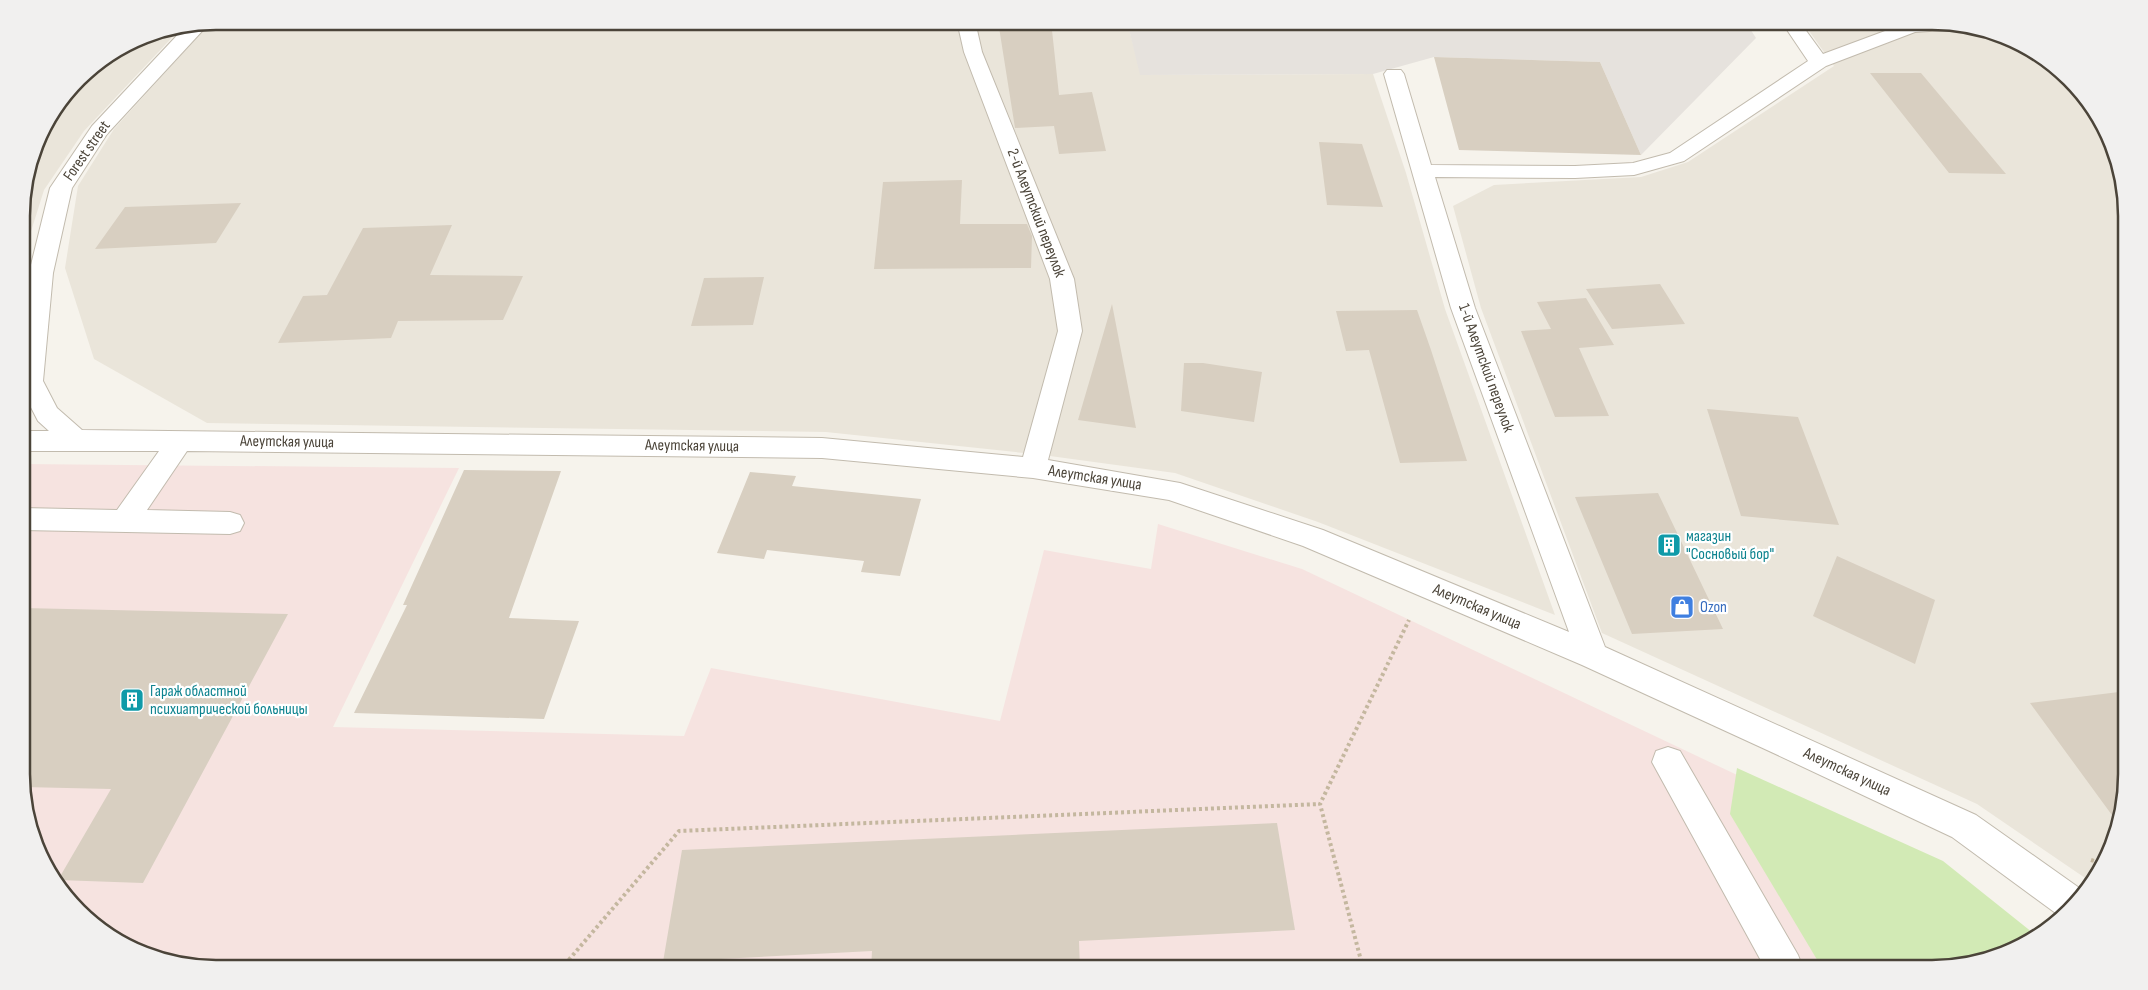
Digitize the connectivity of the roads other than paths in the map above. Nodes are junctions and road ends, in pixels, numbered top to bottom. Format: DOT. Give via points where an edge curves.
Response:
graph roads {
  1 [pos="968,30"];
  2 [pos="1797,30"];
  3 [pos="1904,30"];
  4 [pos="190,32"];
  5 [pos="1820,62"];
  6 [pos="1394,74"];
  7 [pos="1424,172"];
  8 [pos="30,382"];
  9 [pos="30,382"];
  10 [pos="76,440"];
  11 [pos="180,440"];
  12 [pos="30,442"];
  13 [pos="1033,468"];
  14 [pos="30,519"];
  15 [pos="124,521"];
  16 [pos="230,523"];
  17 [pos="1593,656"];
  18 [pos="1668,762"];
  19 [pos="2068,902"];
  20 [pos="1780,960"];
  1 -- 13 [label="street, 2-й Алеутский переулок" via="973,52 1062,279 1070,331"];
  2 -- 5 [label="street"];
  3 -- 5 [label="street"];
  4 -- 8 [label="street, Forest street" via="99,130 61,188 41,273"];
  5 -- 7 [label="street" via="1677,157 1634,169"];
  6 -- 7 [label="street, 1-й Алеутский переулок"];
  7 -- 17 [label="street, 1-й Алеутский переулок" via="1463,308"];
  9 -- 10 [label="street, Forest street" via="47,414"];
  10 -- 11 [label="street, Алеутская улица"];
  10 -- 12 [label="street, Алеутская улица"];
  11 -- 13 [label="street, Алеутская улица" via="822,448"];
  11 -- 15 [label="street"];
  13 -- 17 [label="street, Алеутская улица" via="1170,490 1313,538"];
  14 -- 15 [label="street"];
  15 -- 16 [label="street"];
  17 -- 19 [label="street, Алеутская улица" via="1964,826"];
  18 -- 20 [label="street"];
}
